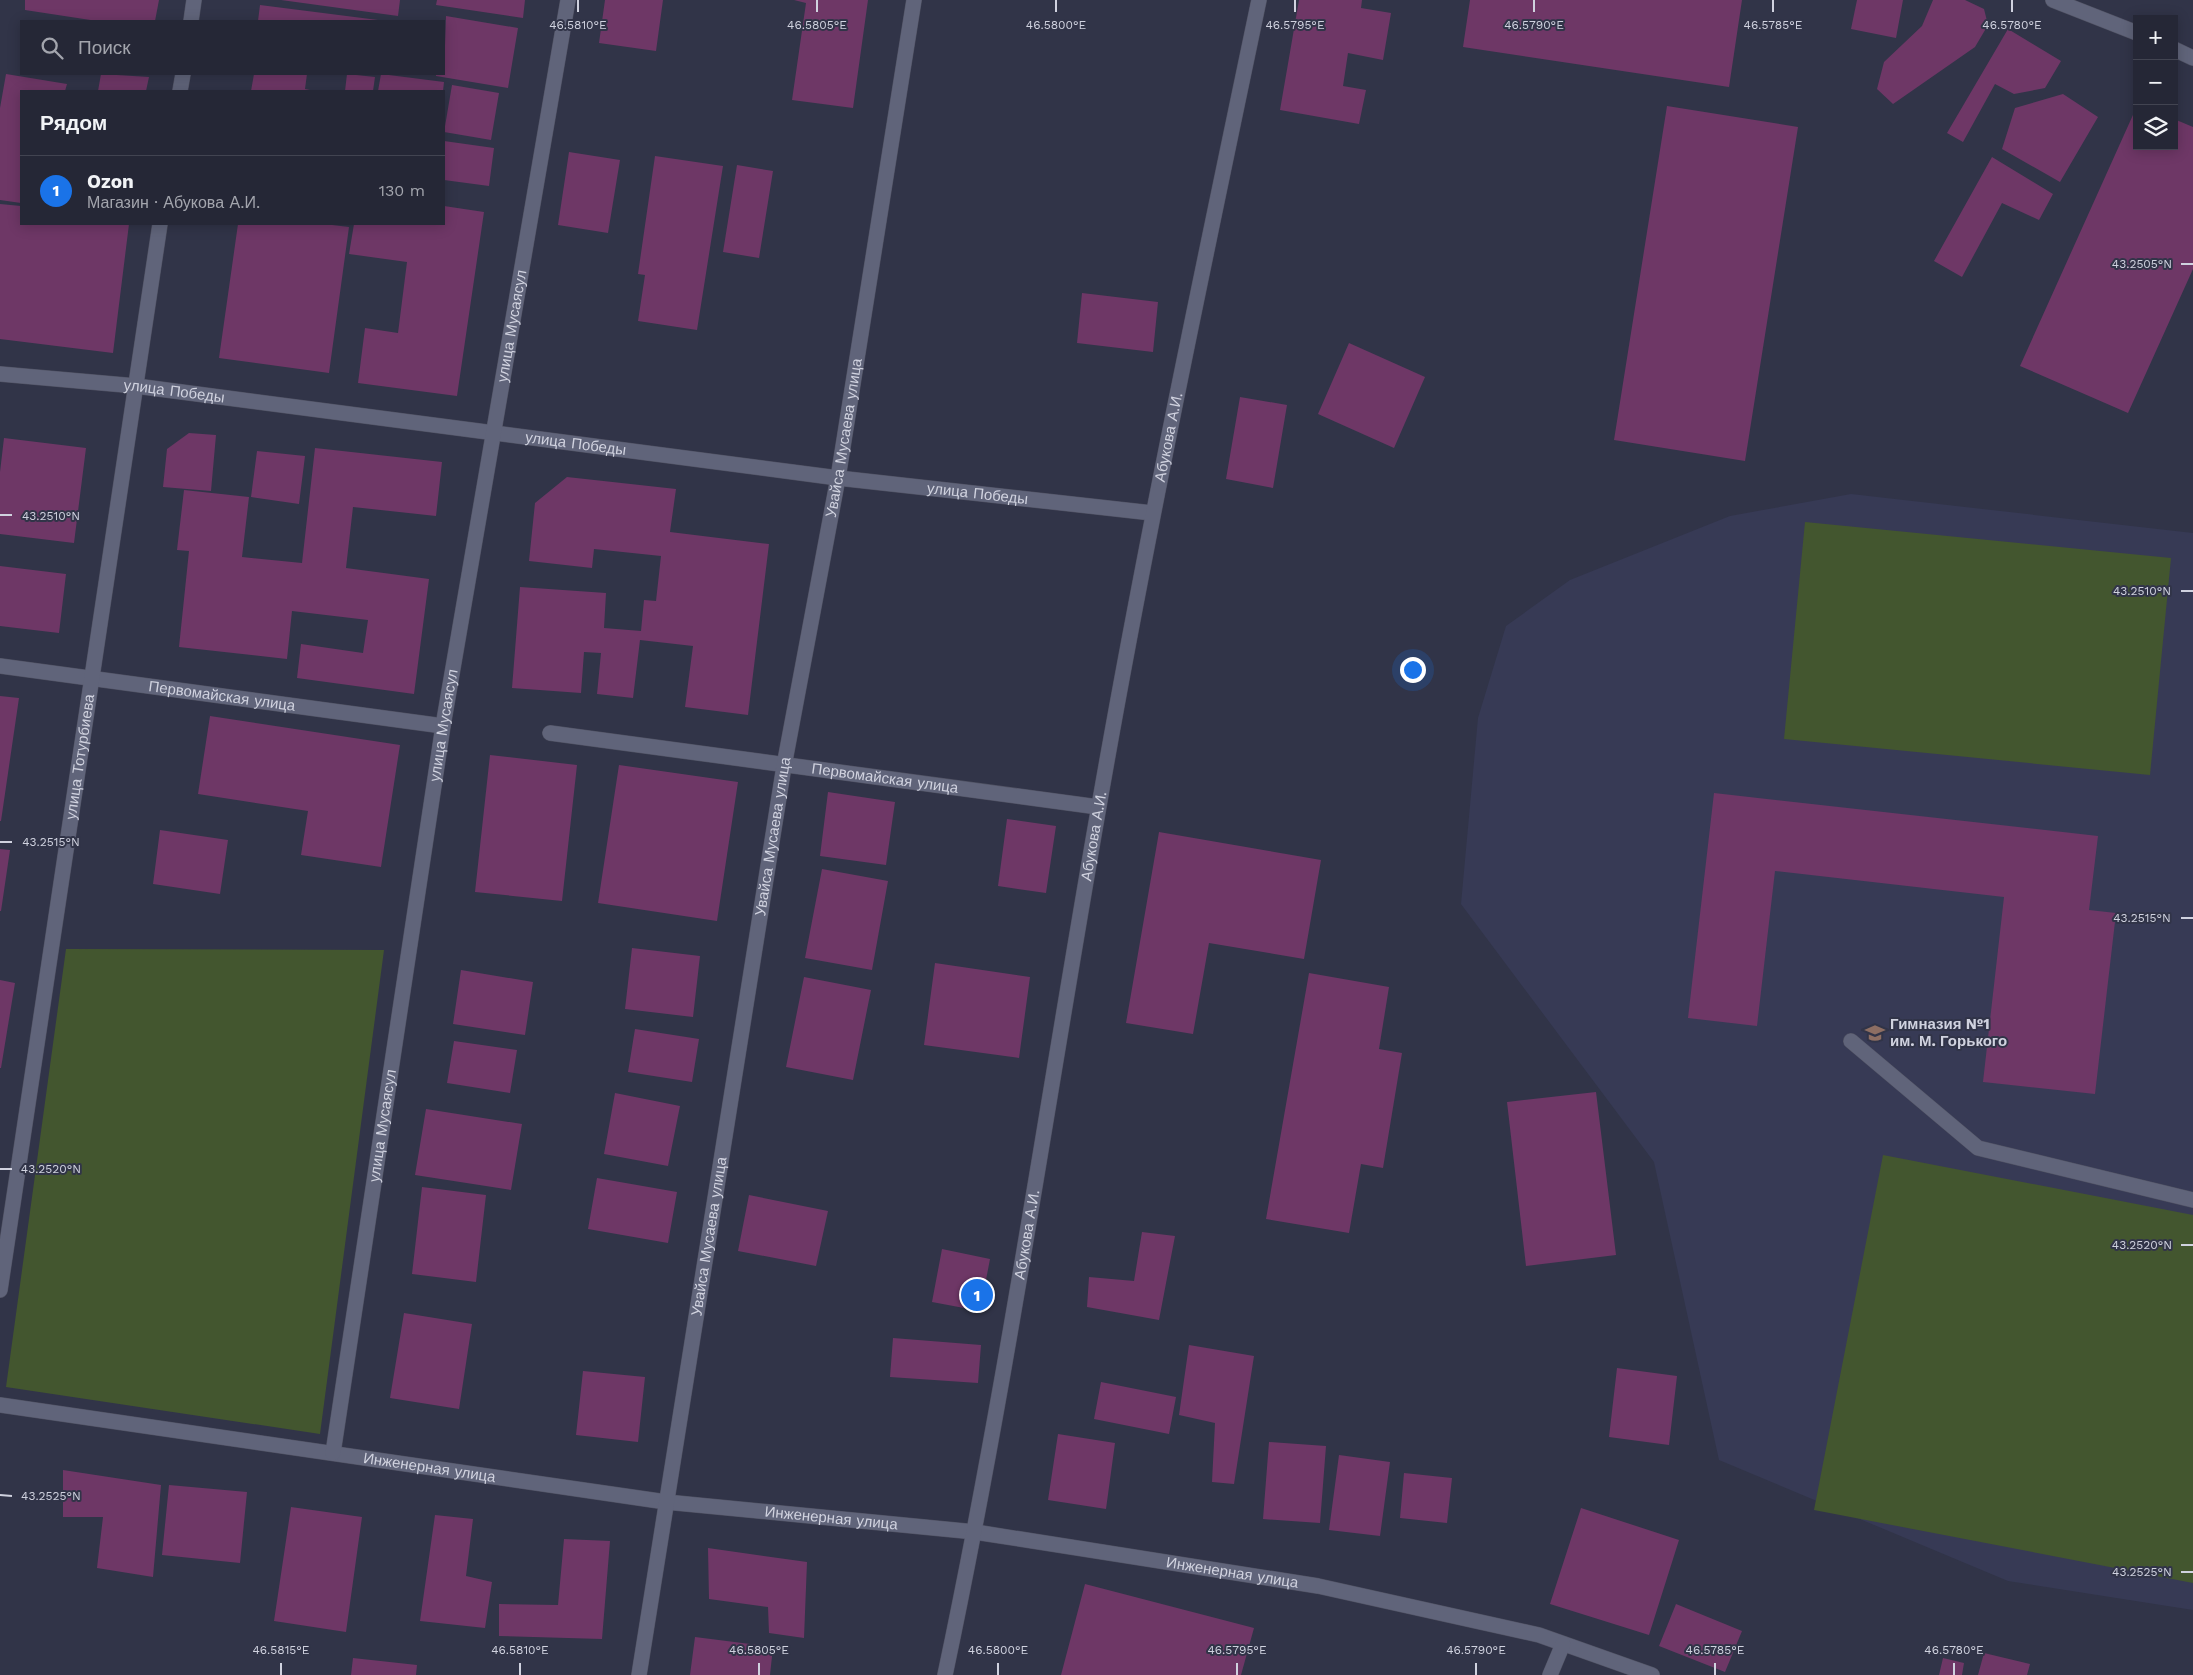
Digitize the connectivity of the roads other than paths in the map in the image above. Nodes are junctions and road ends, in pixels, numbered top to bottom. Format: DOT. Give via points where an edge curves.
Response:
graph roads {
  1 [pos="194,0"];
  2 [pos="568,0"];
  3 [pos="914,0"];
  4 [pos="1259,0"];
  5 [pos="2053,0"];
  6 [pos="191,20"];
  7 [pos="2133,31"];
  8 [pos="2178,51"];
  9 [pos="2193,58"];
  10 [pos="183,75"];
  11 [pos="180,90"];
  12 [pos="160,225"];
  13 [pos="0,374"];
  14 [pos="136,386"];
  15 [pos="492,434"];
  16 [pos="838,478"];
  17 [pos="1152,513"];
  18 [pos="0,666"];
  19 [pos="91,679"];
  20 [pos="443,726"];
  21 [pos="550,733"];
  22 [pos="784,766"];
  23 [pos="1098,807"];
  24 [pos="1851,1041"];
  25 [pos="2193,1200"];
  26 [pos="0,1290"];
  27 [pos="0,1405"];
  28 [pos="333,1454"];
  29 [pos="666,1502"];
  30 [pos="975,1532"];
  31 [pos="1563,1644"];
  32 [pos="639,1675"];
  33 [pos="945,1675"];
  34 [pos="1550,1675"];
  35 [pos="1652,1675"];
  1 -- 6 [label="street"];
  2 -- 15 [label="street, улица Мусаясул"];
  3 -- 16 [label="street, Увайса Мусаева улица"];
  4 -- 17 [label="street, Абукова А.И."];
  5 -- 7 [label="street"];
  8 -- 9 [label="street"];
  10 -- 11 [label="street"];
  12 -- 14 [label="street, улица Тотурбиева"];
  13 -- 14 [label="street, улица Победы"];
  14 -- 15 [label="street, улица Победы"];
  14 -- 19 [label="street, улица Тотурбиева"];
  15 -- 16 [label="street, улица Победы"];
  15 -- 20 [label="street, улица Мусаясул"];
  16 -- 17 [label="street, улица Победы"];
  16 -- 22 [label="street, Увайса Мусаева улица"];
  17 -- 23 [label="street, Абукова А.И."];
  18 -- 19 [label="street, Первомайская улица"];
  19 -- 20 [label="street, Первомайская улица"];
  19 -- 26 [label="street, улица Тотурбиева"];
  20 -- 28 [label="street, улица Мусаясул"];
  21 -- 22 [label="street, Первомайская улица"];
  22 -- 23 [label="street, Первомайская улица"];
  22 -- 29 [label="street, Увайса Мусаева улица"];
  23 -- 30 [label="street, Абукова А.И."];
  24 -- 25 [label="street" via="1978,1148"];
  27 -- 28 [label="street, Инженерная улица"];
  28 -- 29 [label="street, Инженерная улица"];
  29 -- 30 [label="street, Инженерная улица"];
  29 -- 32 [label="street, Увайса Мусаева улица"];
  30 -- 31 [label="street, Инженерная улица" via="1318,1586 1539,1635"];
  30 -- 33 [label="street, Абукова А.И."];
  31 -- 34 [label="street"];
  31 -- 35 [label="street, Инженерная улица"];
}
